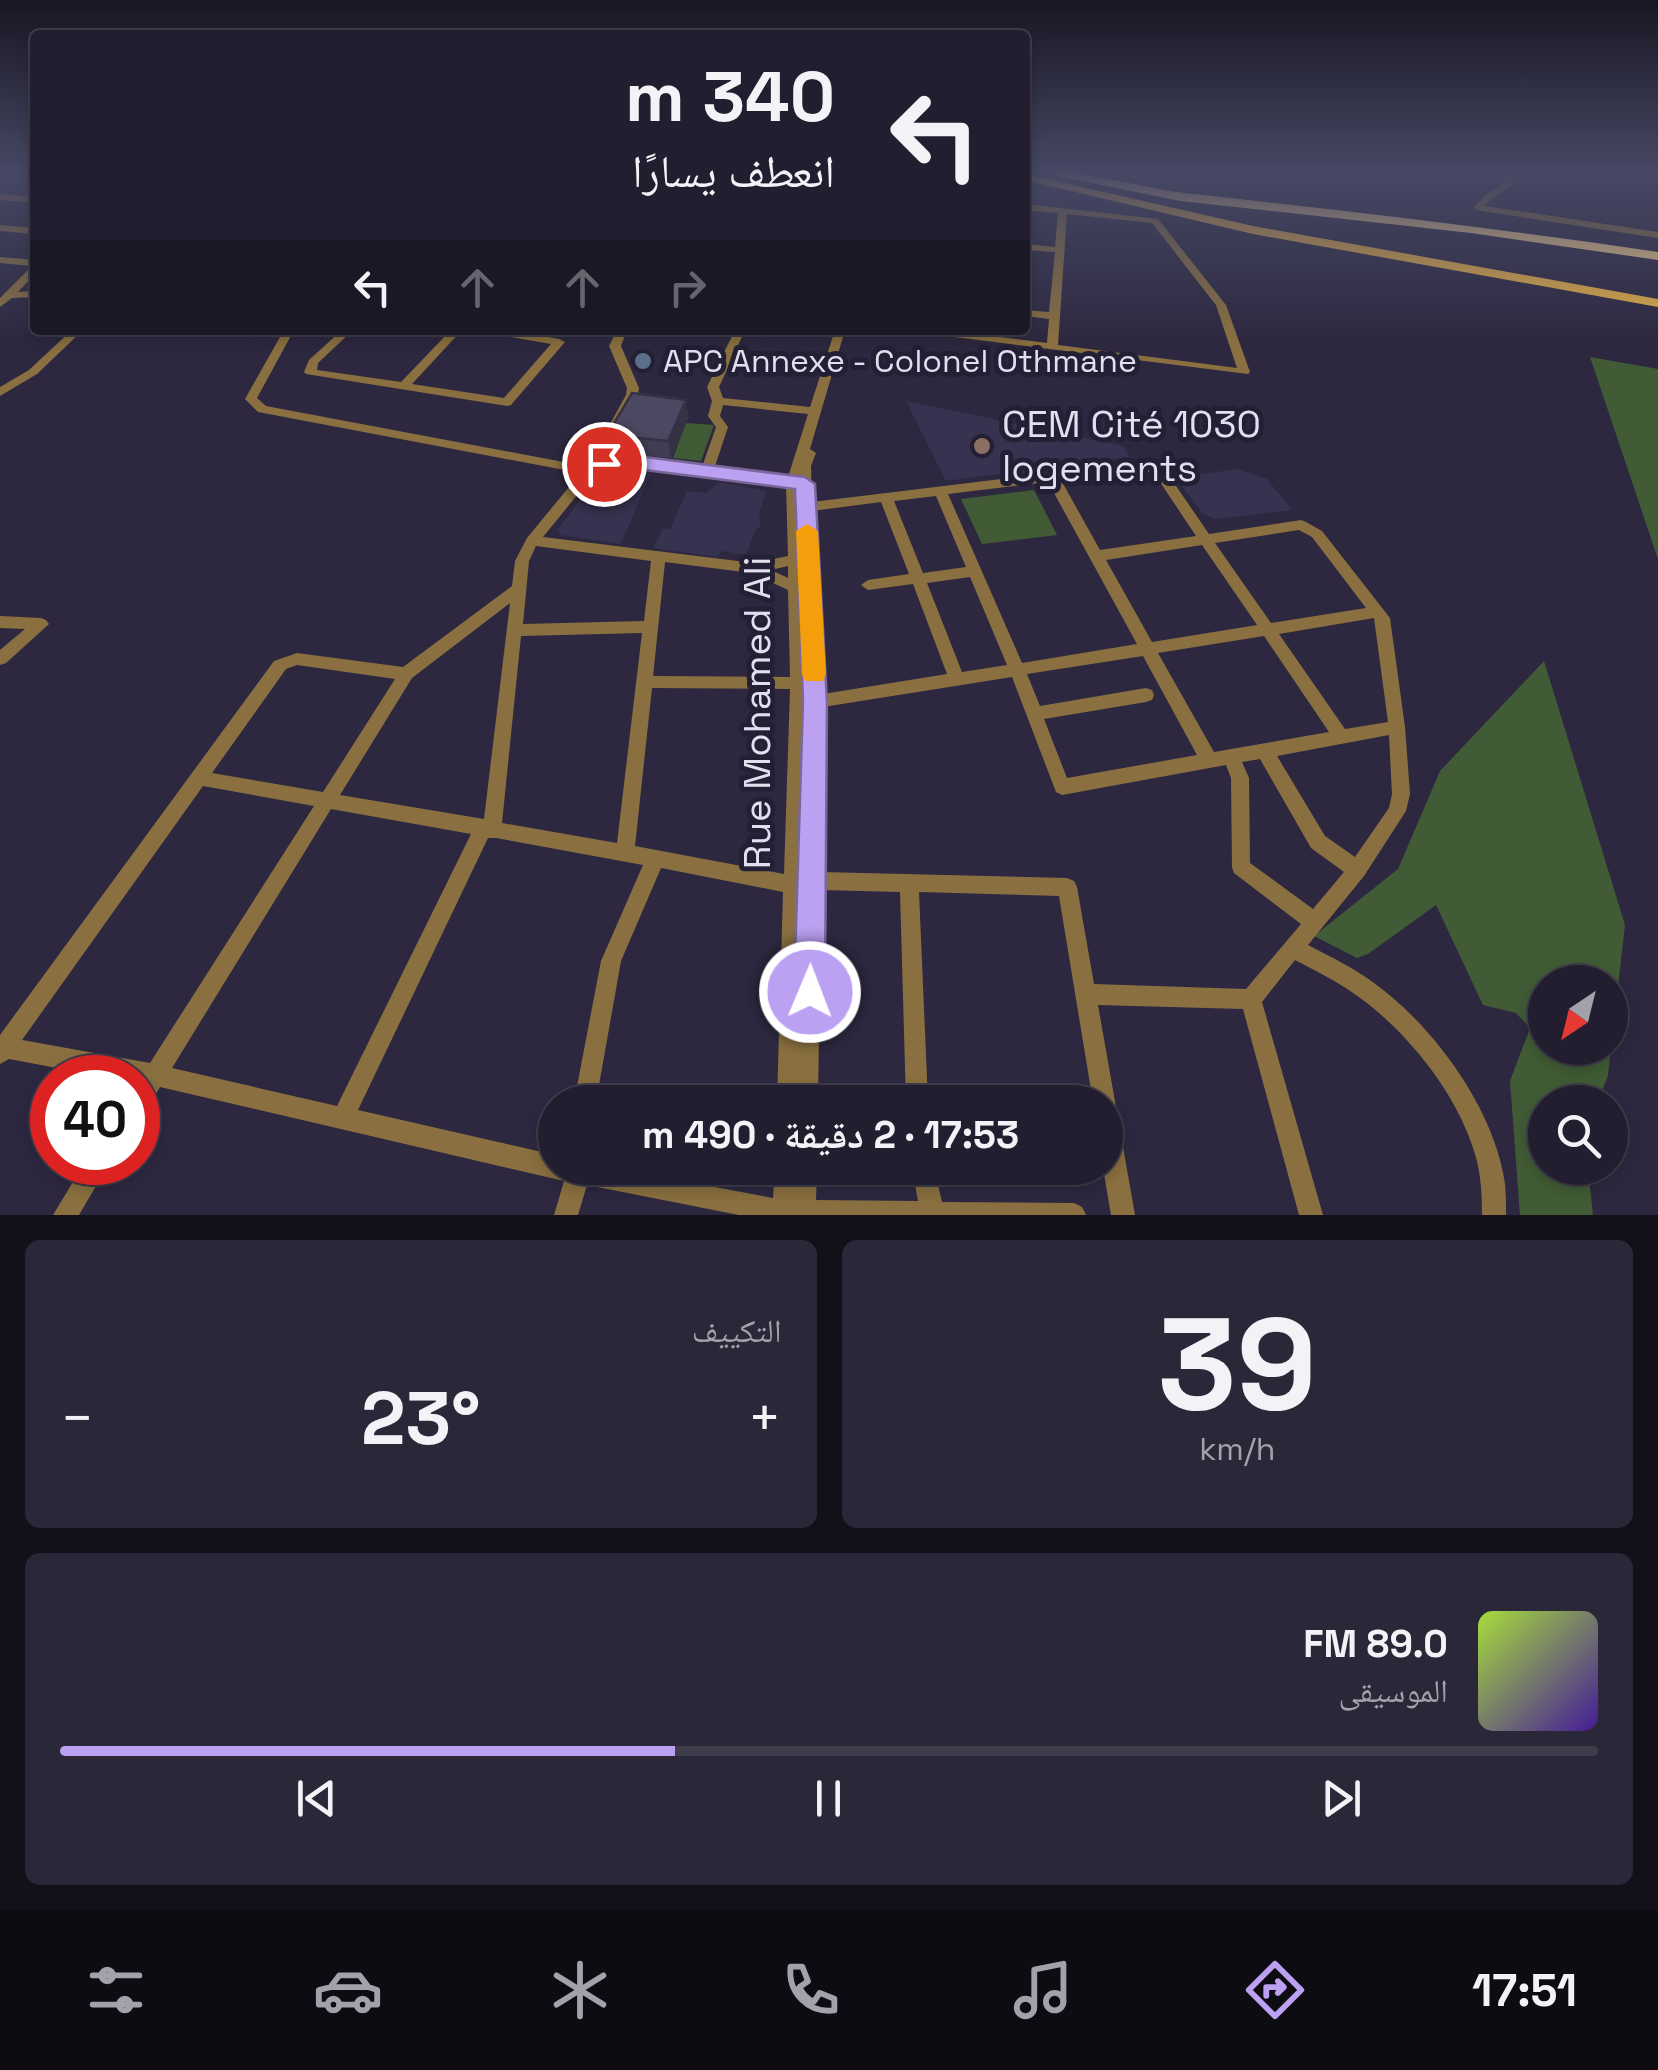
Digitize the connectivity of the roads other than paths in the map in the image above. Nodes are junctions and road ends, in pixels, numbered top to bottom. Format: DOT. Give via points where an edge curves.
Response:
graph roads {
  1 [pos="1062,230"];
  2 [pos="1163,230"];
  3 [pos="1257,230"];
  4 [pos="1481,230"];
  5 [pos="1544,230"];
  6 [pos="1623,230"];
  7 [pos="1658,235"];
  8 [pos="1030,247"];
  9 [pos="1658,247"];
  10 [pos="1060,250"];
  11 [pos="1658,256"];
  12 [pos="0,260"];
  13 [pos="30,265"];
  14 [pos="30,272"];
  15 [pos="30,283"];
  16 [pos="7,299"];
  17 [pos="1658,303"];
  18 [pos="1030,313"];
  19 [pos="1054,316"];
  20 [pos="73,335"];
  21 [pos="286,335"];
  22 [pos="343,335"];
  23 [pos="452,335"];
  24 [pos="518,335"];
  25 [pos="620,335"];
  26 [pos="738,335"];
  27 [pos="838,335"];
  28 [pos="848,335"];
  29 [pos="973,335"];
  30 [pos="1052,346"];
  31 [pos="403,387"];
  32 [pos="0,392"];
  33 [pos="718,401"];
  34 [pos="813,411"];
  35 [pos="601,459"];
  36 [pos="708,469"];
  37 [pos="580,472"];
  38 [pos="1052,476"];
  39 [pos="799,483"];
  40 [pos="940,490"];
  41 [pos="887,500"];
  42 [pos="806,508"];
  43 [pos="1208,539"];
  44 [pos="532,540"];
  45 [pos="659,556"];
  46 [pos="1097,556"];
  47 [pos="754,568"];
  48 [pos="975,571"];
  49 [pos="802,572"];
  50 [pos="916,578"];
  51 [pos="868,585"];
  52 [pos="516,590"];
  53 [pos="1378,612"];
  54 [pos="0,622"];
  55 [pos="651,627"];
  56 [pos="1270,629"];
  57 [pos="513,630"];
  58 [pos="1149,647"];
  59 [pos="0,659"];
  60 [pos="1018,669"];
  61 [pos="406,674"];
  62 [pos="957,679"];
  63 [pos="644,682"];
  64 [pos="798,683"];
  65 [pos="1146,695"];
  66 [pos="815,702"];
  67 [pos="1034,714"];
  68 [pos="1397,728"];
  69 [pos="1342,738"];
  70 [pos="1266,753"];
  71 [pos="1232,759"];
  72 [pos="1210,762"];
  73 [pos="199,778"];
  74 [pos="327,801"];
  75 [pos="487,830"];
  76 [pos="626,851"];
  77 [pos="656,858"];
  78 [pos="1357,870"];
  79 [pos="804,883"];
  80 [pos="909,884"];
  81 [pos="1313,921"];
  82 [pos="1294,949"];
  83 [pos="1086,994"];
  84 [pos="1251,999"];
  85 [pos="2,1050"];
  86 [pos="34,1055"];
  87 [pos="160,1066"];
  88 [pos="160,1075"];
  89 [pos="588,1085"];
  90 [pos="789,1085"];
  91 [pos="807,1085"];
  92 [pos="917,1085"];
  93 [pos="1101,1085"];
  94 [pos="343,1117"];
  95 [pos="538,1162"];
  96 [pos="84,1185"];
  97 [pos="567,1185"];
  98 [pos="650,1185"];
  99 [pos="789,1185"];
  100 [pos="801,1185"];
  101 [pos="927,1185"];
  102 [pos="1118,1185"];
  103 [pos="794,1213"];
  104 [pos="933,1214"];
  105 [pos="65,1215"];
  106 [pos="566,1215"];
  107 [pos="1074,1215"];
  108 [pos="1123,1215"];
  109 [pos="1312,1215"];
  110 [pos="1494,1215"];
  1 -- 10 [label="street"];
  2 -- 30 [label="street" via="1221,304 1244,372"];
  3 -- 17 [label="main road"];
  4 -- 11 [label="highway"];
  5 -- 9 [label="highway"];
  6 -- 7 [label="street"];
  8 -- 10 [label="street"];
  10 -- 19 [label="street"];
  12 -- 13 [label="street"];
  14 -- 16 [label="street"];
  15 -- 16 [label="street"];
  18 -- 19 [label="street"];
  19 -- 30 [label="street"];
  20 -- 32 [label="street"];
  21 -- 37 [label="street" via="251,399 262,409"];
  22 -- 31 [label="street" via="310,372"];
  23 -- 31 [label="street"];
  24 -- 31 [label="street" via="559,342 508,402"];
  25 -- 35 [label="street" via="616,346 632,395"];
  26 -- 33 [label="street" via="713,387"];
  27 -- 34 [label="street, Rue Mohamed Ali"];
  28 -- 39 [label="street"];
  29 -- 30 [label="street"];
  33 -- 34 [label="street"];
  33 -- 36 [label="street" via="714,416 722,427"];
  34 -- 39 [label="street, Rue Mohamed Ali"];
  35 -- 36 [label="street"];
  35 -- 37 [label="street" via="600,471"];
  36 -- 39 [label="street"];
  37 -- 44 [label="street"];
  38 -- 40 [label="street"];
  38 -- 43 [label="street" via="1158,470"];
  38 -- 46 [label="street"];
  39 -- 42 [label="street"];
  39 -- 49 [label="street, Rue Mohamed Ali"];
  40 -- 41 [label="street"];
  40 -- 48 [label="street"];
  41 -- 42 [label="street"];
  41 -- 50 [label="street"];
  42 -- 49 [label="street"];
  43 -- 46 [label="street"];
  43 -- 53 [label="street" via="1306,527"];
  43 -- 56 [label="street"];
  44 -- 45 [label="street"];
  44 -- 52 [label="street"];
  45 -- 47 [label="street"];
  45 -- 55 [label="street"];
  46 -- 58 [label="street"];
  47 -- 49 [label="street"];
  47 -- 49 [label="street"];
  48 -- 50 [label="street"];
  48 -- 60 [label="street"];
  49 -- 64 [label="street, Rue Mohamed Ali"];
  49 -- 66 [label="street"];
  50 -- 51 [label="street"];
  50 -- 62 [label="street"];
  52 -- 57 [label="street"];
  52 -- 61 [label="street"];
  53 -- 56 [label="street"];
  53 -- 68 [label="street"];
  54 -- 59 [label="street" via="41,624"];
  55 -- 57 [label="street"];
  55 -- 63 [label="street"];
  56 -- 58 [label="street"];
  56 -- 69 [label="street"];
  57 -- 75 [label="street"];
  58 -- 60 [label="street"];
  58 -- 72 [label="street"];
  60 -- 62 [label="street"];
  60 -- 67 [label="street"];
  61 -- 73 [label="street" via="288,660"];
  61 -- 74 [label="street"];
  62 -- 66 [label="street"];
  63 -- 64 [label="street"];
  63 -- 76 [label="street"];
  64 -- 79 [label="street, Rue Mohamed Ali"];
  65 -- 67 [label="street"];
  66 -- 79 [label="street"];
  67 -- 72 [label="street" via="1062,786"];
  68 -- 69 [label="street"];
  68 -- 78 [label="street" via="1398,811"];
  69 -- 70 [label="street"];
  70 -- 71 [label="street"];
  70 -- 78 [label="street" via="1318,842"];
  71 -- 72 [label="street"];
  71 -- 81 [label="street" via="1240,778 1240,866"];
  73 -- 74 [label="street"];
  73 -- 85 [label="street"];
  74 -- 75 [label="street"];
  74 -- 87 [label="street"];
  75 -- 76 [label="street"];
  75 -- 94 [label="street"];
  76 -- 77 [label="street"];
  77 -- 79 [label="street"];
  77 -- 89 [label="street" via="611,961"];
  78 -- 81 [label="street"];
  79 -- 80 [label="street"];
  79 -- 90 [label="street, Rue Mohamed Ali"];
  79 -- 91 [label="street"];
  80 -- 83 [label="street" via="1067,887"];
  80 -- 92 [label="street"];
  81 -- 82 [label="street"];
  82 -- 84 [label="street"];
  82 -- 110 [label="street" via="1374,995 1453,1087 1490,1154"];
  83 -- 84 [label="street"];
  83 -- 93 [label="street"];
  84 -- 109 [label="street"];
  85 -- 86 [label="street"];
  88 -- 94 [label="street"];
  94 -- 95 [label="street"];
  96 -- 105 [label="street"];
  97 -- 106 [label="street"];
  98 -- 103 [label="street"];
  99 -- 103 [label="street"];
  100 -- 103 [label="street"];
  101 -- 104 [label="street"];
  102 -- 108 [label="street"];
  103 -- 104 [label="street"];
  104 -- 107 [label="street"];
}
